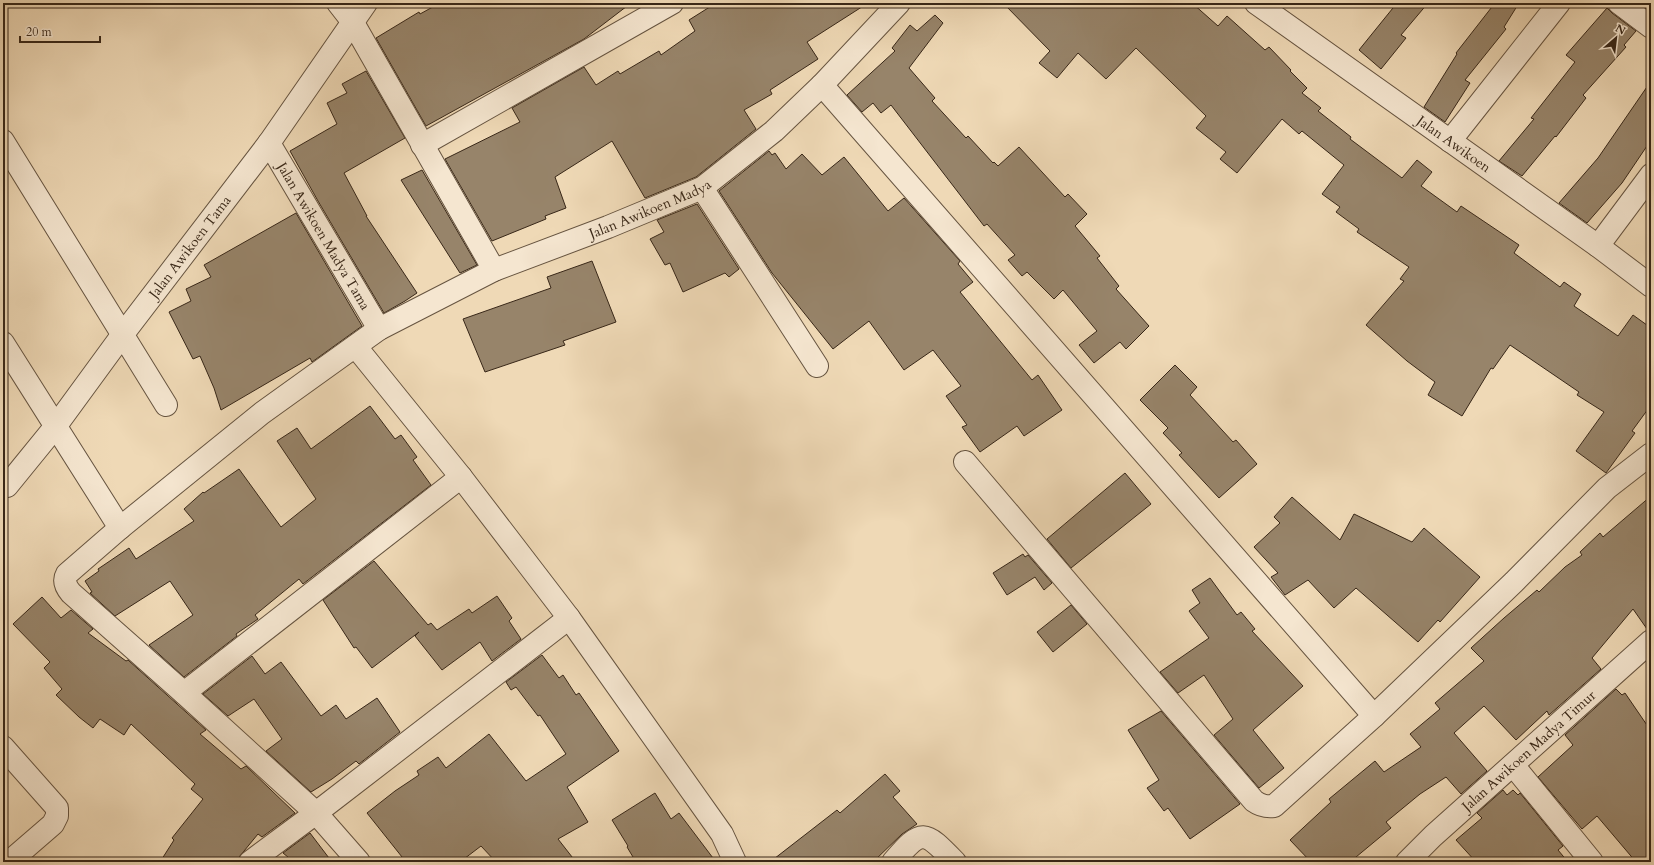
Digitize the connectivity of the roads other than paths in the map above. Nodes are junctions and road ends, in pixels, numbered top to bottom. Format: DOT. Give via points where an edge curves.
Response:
graph roads {
  1 [pos="338,3"];
  2 [pos="366,3"];
  3 [pos="672,3"];
  4 [pos="899,3"];
  5 [pos="1256,3"];
  6 [pos="1558,3"];
  7 [pos="1619,3"];
  8 [pos="352,21"];
  9 [pos="1651,27"];
  10 [pos="822,85"];
  11 [pos="3,141"];
  12 [pos="1450,141"];
  13 [pos="269,142"];
  14 [pos="422,145"];
  15 [pos="1651,175"];
  16 [pos="702,188"];
  17 [pos="1598,246"];
  18 [pos="494,270"];
  19 [pos="1651,286"];
  20 [pos="379,329"];
  21 [pos="123,334"];
  22 [pos="3,343"];
  23 [pos="356,347"];
  24 [pos="817,366"];
  25 [pos="166,405"];
  26 [pos="55,427"];
  27 [pos="1651,454"];
  28 [pos="965,462"];
  29 [pos="461,477"];
  30 [pos="7,486"];
  31 [pos="120,528"];
  32 [pos="569,618"];
  33 [pos="1651,641"];
  34 [pos="184,693"];
  35 [pos="1374,716"];
  36 [pos="3,747"];
  37 [pos="1513,765"];
  38 [pos="316,813"];
  39 [pos="1413,860"];
  40 [pos="9,862"];
  41 [pos="250,862"];
  42 [pos="359,862"];
  43 [pos="735,862"];
  44 [pos="892,862"];
  45 [pos="955,862"];
  46 [pos="1592,862"];
  1 -- 8 [label="street"];
  2 -- 8 [label="street, Jalan Awikoen Tama"];
  3 -- 14 [label="street"];
  4 -- 10 [label="street, Jalan Awikoen Madya"];
  5 -- 12 [label="street, Jalan Awikoen"];
  6 -- 12 [label="street"];
  7 -- 9 [label="street"];
  8 -- 13 [label="street, Jalan Awikoen Tama"];
  8 -- 14 [label="street"];
  10 -- 16 [label="street, Jalan Awikoen Madya" via="774,131"];
  10 -- 35 [label="street"];
  11 -- 21 [label="street"];
  12 -- 17 [label="street, Jalan Awikoen"];
  13 -- 20 [label="street, Jalan Awikoen Madya Tama"];
  13 -- 21 [label="street, Jalan Awikoen Tama"];
  14 -- 18 [label="street"];
  15 -- 17 [label="street"];
  16 -- 18 [label="street, Jalan Awikoen Madya"];
  16 -- 24 [label="street"];
  17 -- 19 [label="street, Jalan Awikoen"];
  18 -- 20 [label="street, Jalan Awikoen Madya"];
  20 -- 23 [label="street, Jalan Awikoen Madya"];
  21 -- 25 [label="street"];
  21 -- 26 [label="street, Jalan Awikoen Tama"];
  22 -- 26 [label="street"];
  23 -- 29 [label="street"];
  23 -- 31 [label="street, Jalan Awikoen Madya" via="262,413"];
  26 -- 30 [label="street, Jalan Awikoen Tama"];
  26 -- 31 [label="street"];
  27 -- 35 [label="street" via="1607,488 1514,582"];
  28 -- 35 [label="street" via="1258,804 1274,806"];
  29 -- 32 [label="street"];
  29 -- 34 [label="street"];
  31 -- 34 [label="street, Jalan Awikoen Madya" via="67,574 65,583 71,593"];
  32 -- 38 [label="street"];
  32 -- 43 [label="street" via="722,834"];
  33 -- 37 [label="street, Jalan Awikoen Madya Timur"];
  34 -- 38 [label="street, Jalan Awikoen Madya"];
  36 -- 40 [label="street" via="57,808 58,816 53,824"];
  37 -- 39 [label="street, Jalan Awikoen Madya Timur" via="1433,836"];
  37 -- 46 [label="street"];
  38 -- 41 [label="street"];
  38 -- 42 [label="street, Jalan Awikoen Madya"];
  44 -- 45 [label="street" via="908,844 921,837 937,843"];
}
